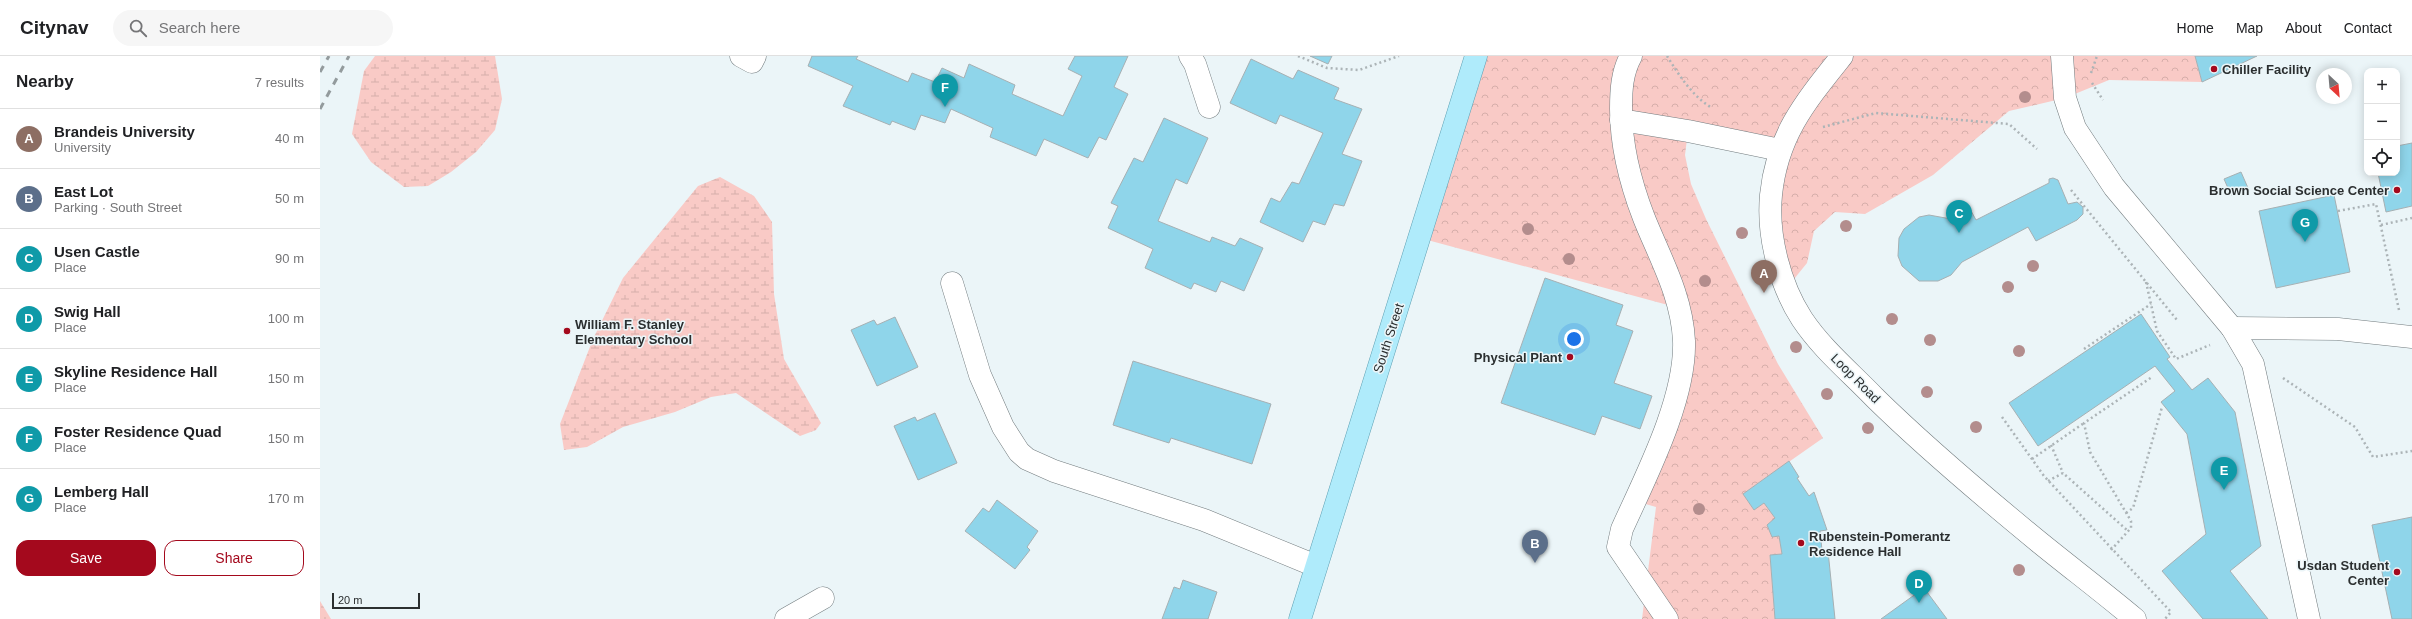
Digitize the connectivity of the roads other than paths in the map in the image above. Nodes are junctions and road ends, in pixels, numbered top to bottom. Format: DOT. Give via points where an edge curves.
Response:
graph roads {
  1 [pos="741,56"];
  2 [pos="755,56"];
  3 [pos="1190,56"];
  4 [pos="1476,56"];
  5 [pos="1631,56"];
  6 [pos="1842,56"];
  7 [pos="2062,56"];
  8 [pos="1209,107"];
  9 [pos="1621,120"];
  10 [pos="1780,150"];
  11 [pos="952,283"];
  12 [pos="2232,328"];
  13 [pos="2408,336"];
  14 [pos="1316,566"];
  15 [pos="823,598"];
  16 [pos="786,619"];
  17 [pos="1300,619"];
  18 [pos="1667,619"];
  19 [pos="2135,619"];
  20 [pos="2309,619"];
  1 -- 2 [label="lane" via="752,62"];
  3 -- 8 [label="lane"];
  4 -- 14 [label="main road, South Street"];
  5 -- 9 [label="lane" via="1625,66 1621,92"];
  6 -- 10 [label="lane, Loop Road" via="1790,126"];
  7 -- 12 [label="lane" via="2065,98 2075,128 2114,187"];
  9 -- 10 [label="lane"];
  9 -- 18 [label="lane" via="1624,149 1632,182 1644,218 1672,283 1684,341 1672,412 1622,529 1618,547"];
  10 -- 19 [label="lane, Loop Road" via="1771,196 1772,239 1786,289 1801,318 1820,343 1925,446 2038,542"];
  11 -- 14 [label="lane" via="980,375 1003,427 1019,452 1027,459 1054,471 1210,522"];
  12 -- 13 [label="lane" via="2338,329"];
  12 -- 20 [label="lane" via="2248,354 2255,373"];
  14 -- 17 [label="main road, South Street"];
  15 -- 16 [label="lane"];
}
